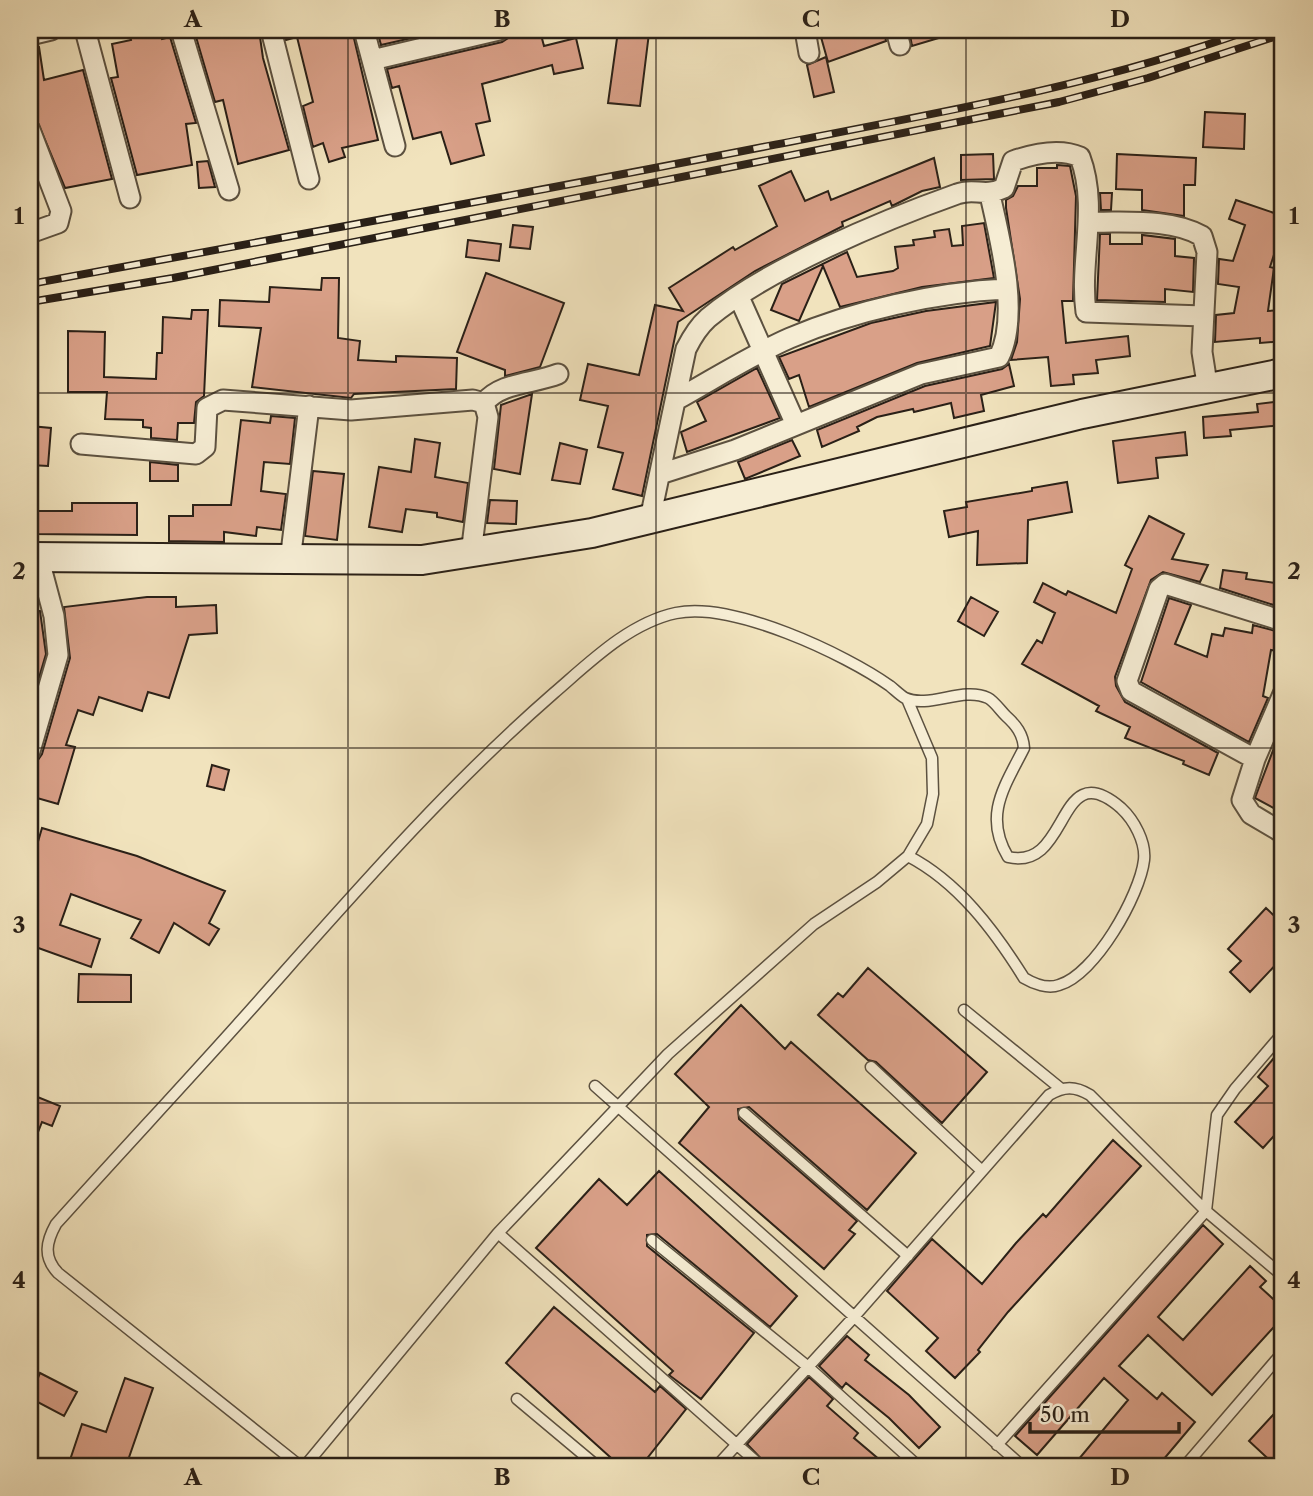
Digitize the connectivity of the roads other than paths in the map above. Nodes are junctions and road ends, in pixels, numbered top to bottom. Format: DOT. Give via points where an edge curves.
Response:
graph roads {
  1 [pos="51,30"];
  2 [pos="85,30"];
  3 [pos="181,30"];
  4 [pos="271,30"];
  5 [pos="364,30"];
  6 [pos="499,30"];
  7 [pos="805,30"];
  8 [pos="30,35"];
  9 [pos="809,53"];
  10 [pos="372,60"];
  11 [pos="30,130"];
  12 [pos="395,146"];
  13 [pos="309,179"];
  14 [pos="229,190"];
  15 [pos="990,195"];
  16 [pos="130,198"];
  17 [pos="1090,222"];
  18 [pos="30,233"];
  19 [pos="1006,289"];
  20 [pos="739,297"];
  21 [pos="1203,316"];
  22 [pos="764,351"];
  23 [pos="1283,373"];
  24 [pos="558,374"];
  25 [pos="1208,390"];
  26 [pos="676,400"];
  27 [pos="484,403"];
  28 [pos="309,406"];
  29 [pos="796,425"];
  30 [pos="81,444"];
  31 [pos="660,474"];
  32 [pos="650,519"];
  33 [pos="471,554"];
  34 [pos="34,557"];
  35 [pos="290,561"];
  36 [pos="1283,621"];
  37 [pos="1283,694"];
  38 [pos="907,699"];
  39 [pos="30,751"];
  40 [pos="1255,759"];
  41 [pos="1283,833"];
  42 [pos="908,856"];
  43 [pos="964,1010"];
  44 [pos="1283,1033"];
  45 [pos="871,1067"];
  46 [pos="594,1086"];
  47 [pos="1060,1088"];
  48 [pos="619,1107"];
  49 [pos="744,1113"];
  50 [pos="982,1171"];
  51 [pos="1206,1211"];
  52 [pos="498,1233"];
  53 [pos="652,1240"];
  54 [pos="908,1255"];
  55 [pos="1283,1276"];
  56 [pos="853,1318"];
  57 [pos="1283,1352"];
  58 [pos="807,1366"];
  59 [pos="517,1399"];
  60 [pos="737,1444"];
  61 [pos="997,1445"];
  62 [pos="303,1466"];
  63 [pos="597,1466"];
  64 [pos="717,1466"];
  65 [pos="761,1466"];
  66 [pos="918,1466"];
  67 [pos="1022,1466"];
  68 [pos="1185,1466"];
  1 -- 8 [label="street"];
  2 -- 16 [label="street"];
  3 -- 14 [label="street"];
  4 -- 13 [label="street"];
  5 -- 10 [label="street"];
  6 -- 10 [label="street"];
  7 -- 9 [label="street"];
  10 -- 12 [label="street"];
  11 -- 18 [label="street" via="61,211 58,223"];
  15 -- 17 [label="street" via="1004,188 1013,161 1032,155 1073,154 1084,167"];
  15 -- 19 [label="street"];
  15 -- 20 [label="street" via="961,192 860,234"];
  17 -- 21 [label="street" via="1170,226 1202,236 1207,252"];
  17 -- 21 [label="street" via="1086,312"];
  19 -- 22 [label="street" via="881,309"];
  19 -- 29 [label="street" via="1008,320 999,357 922,374"];
  20 -- 22 [label="street"];
  20 -- 26 [label="street" via="708,318 692,337"];
  21 -- 25 [label="street"];
  22 -- 26 [label="street"];
  22 -- 29 [label="street"];
  23 -- 25 [label="street"];
  24 -- 27 [label="street" via="503,387"];
  25 -- 32 [label="street" via="1082,414"];
  26 -- 31 [label="street"];
  27 -- 28 [label="street" via="473,400 351,410"];
  27 -- 33 [label="street" via="488,416"];
  28 -- 30 [label="street" via="223,400 212,404 207,408 205,447 196,454"];
  28 -- 35 [label="street"];
  29 -- 31 [label="street"];
  31 -- 32 [label="street"];
  32 -- 33 [label="street"];
  33 -- 35 [label="street" via="422,560"];
  34 -- 35 [label="street"];
  34 -- 39 [label="street" via="54,616 58,654"];
  36 -- 40 [label="street" via="1165,584 1159,589 1128,681 1131,691"];
  37 -- 40 [label="street"];
  38 -- 42 [label="lane" via="932,758 933,794 928,824"];
  38 -- 42 [label="lane" via="988,698 1019,731 1024,748 997,807 995,826 1008,857 1038,855 1054,837 1071,802 1089,793 1123,810 1143,844 1145,859 1134,895 1111,934 1077,975 1056,986 1024,978 958,890"];
  38 -- 62 [label="lane" via="821,647 728,614 675,613 615,641 521,723 366,878 56,1224 46,1249 50,1265 58,1273"];
  40 -- 41 [label="street" via="1242,792 1245,807"];
  42 -- 48 [label="lane" via="814,924 668,1054"];
  43 -- 47 [label="lane"];
  44 -- 51 [label="lane" via="1217,1115"];
  45 -- 50 [label="lane"];
  46 -- 48 [label="lane"];
  47 -- 50 [label="lane"];
  47 -- 51 [label="lane" via="1077,1087 1090,1095"];
  48 -- 52 [label="lane"];
  48 -- 56 [label="lane"];
  49 -- 54 [label="lane"];
  50 -- 54 [label="lane"];
  51 -- 55 [label="lane"];
  51 -- 61 [label="lane"];
  52 -- 60 [label="lane"];
  52 -- 62 [label="lane"];
  53 -- 58 [label="lane"];
  54 -- 56 [label="lane"];
  56 -- 58 [label="lane"];
  56 -- 61 [label="lane"];
  57 -- 68 [label="lane"];
  58 -- 60 [label="lane"];
  58 -- 66 [label="lane"];
  59 -- 63 [label="lane"];
  60 -- 64 [label="lane"];
  60 -- 65 [label="lane"];
  61 -- 67 [label="lane"];
}
